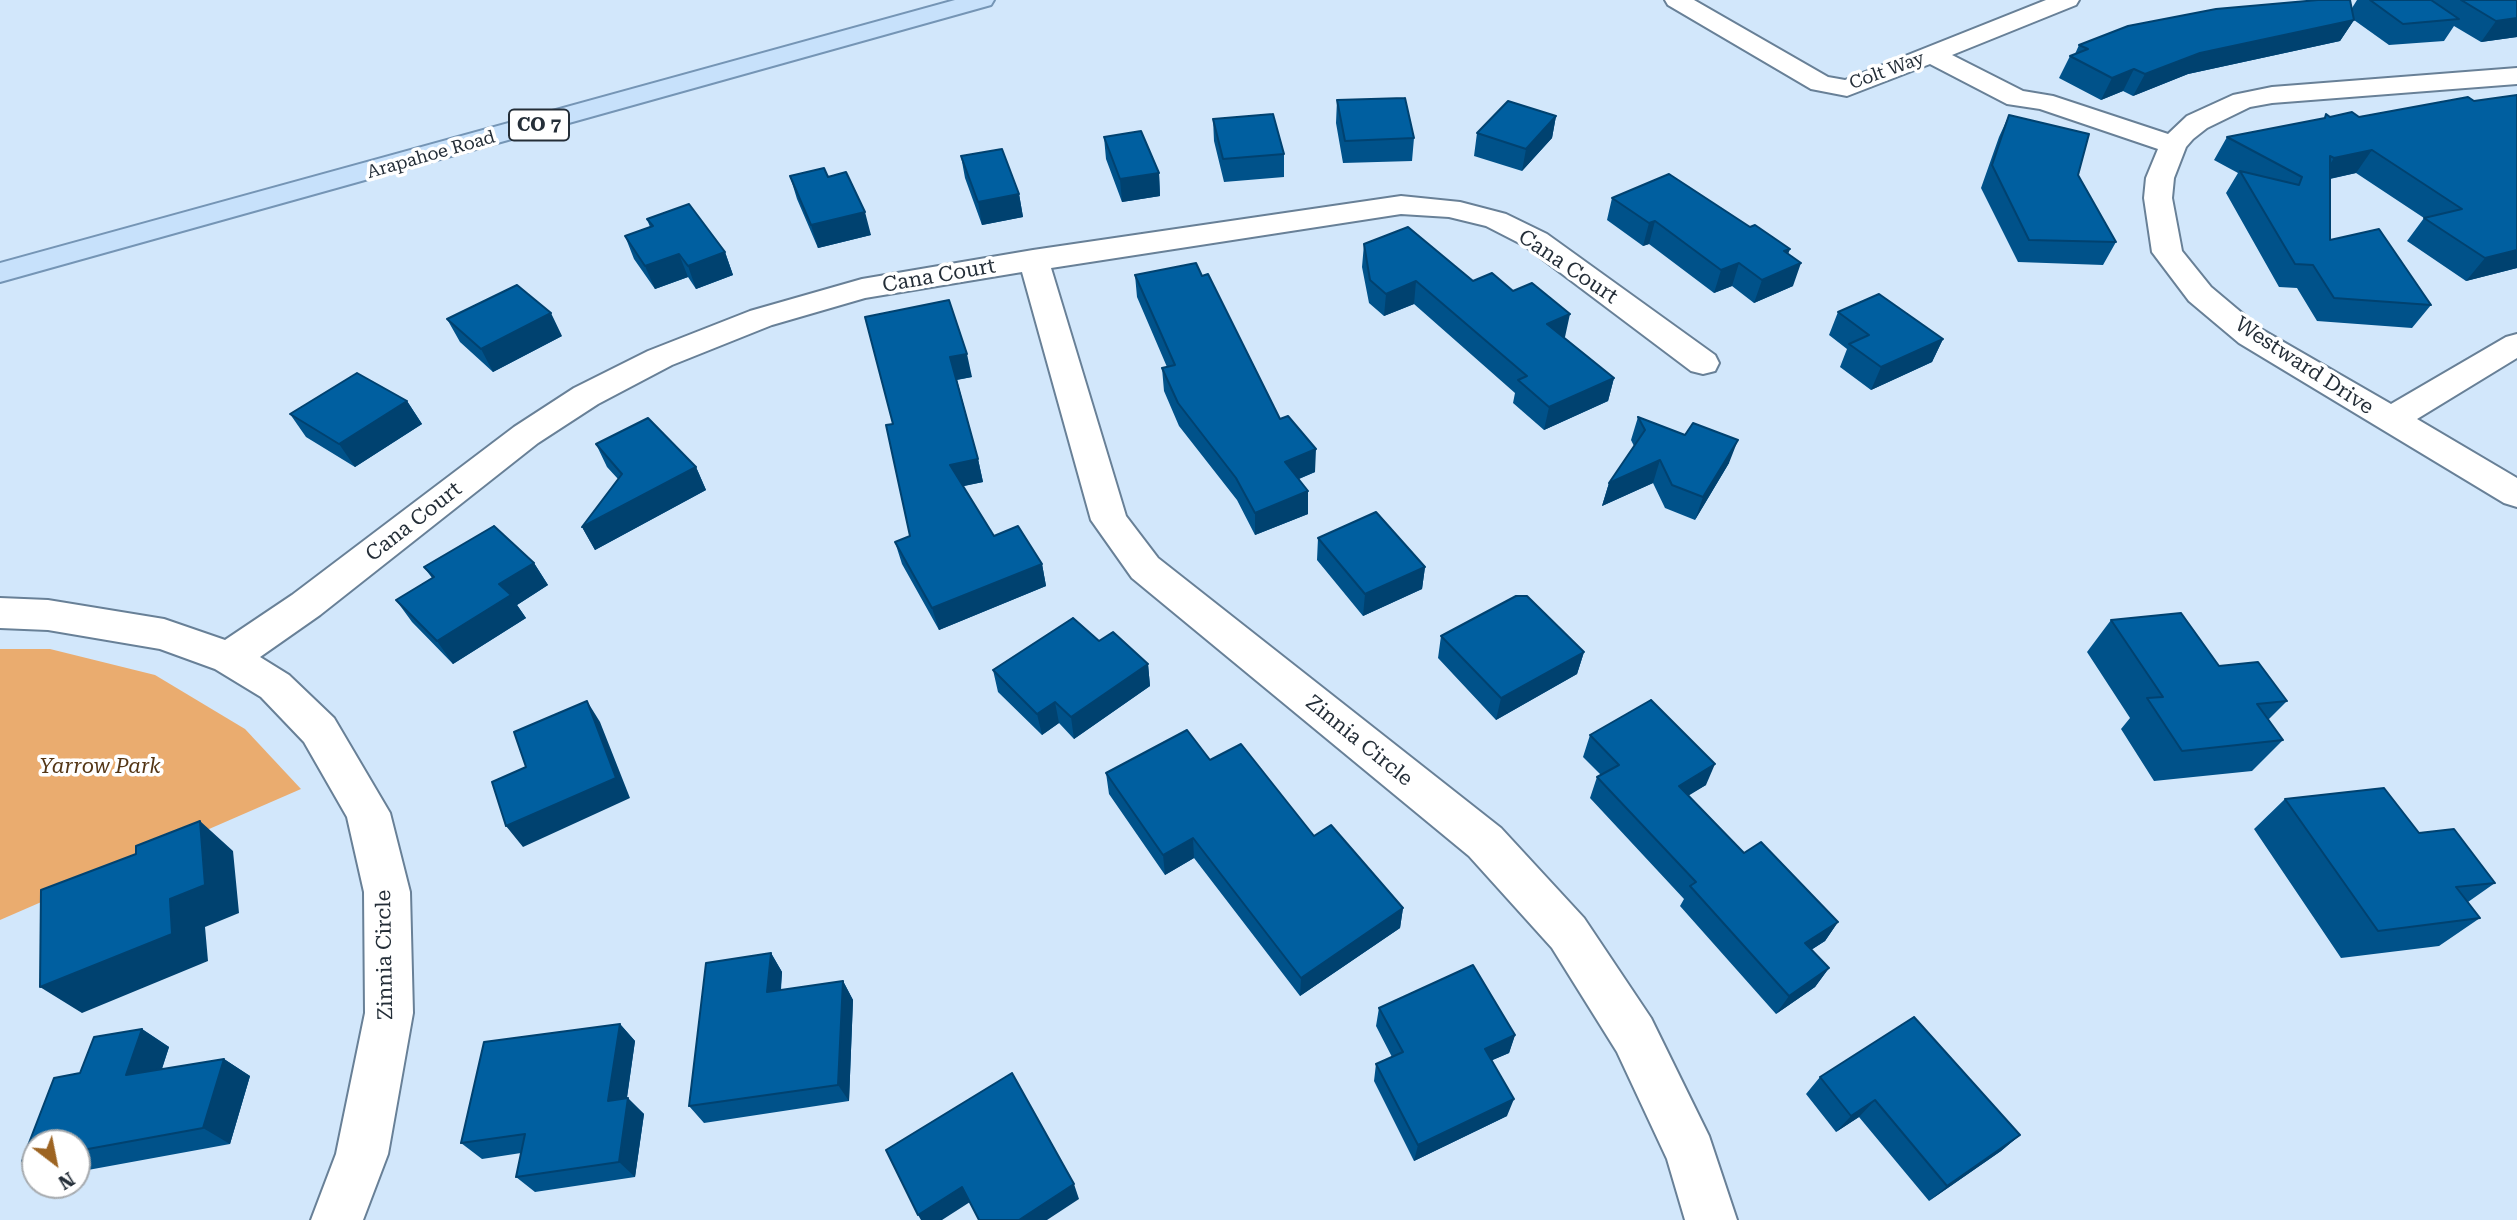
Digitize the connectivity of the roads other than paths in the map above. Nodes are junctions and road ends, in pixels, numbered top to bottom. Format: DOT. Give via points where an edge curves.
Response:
graph roads {
  1 [pos="982,0"];
  2 [pos="1677,0"];
  3 [pos="2067,0"];
  4 [pos="1941,51"];
  5 [pos="2517,76"];
  6 [pos="2173,145"];
  7 [pos="1033,259"];
  8 [pos="0,273"];
  9 [pos="2517,344"];
  10 [pos="1703,363"];
  11 [pos="2390,420"];
  12 [pos="2517,494"];
  13 [pos="0,613"];
  14 [pos="229,657"];
  15 [pos="337,1220"];
  16 [pos="1711,1220"];
  1 -- 8 [label="main road, Arapahoe Road / CO 7"];
  2 -- 4 [label="street, Colt Way" via="1833,88 1847,88"];
  3 -- 4 [label="street, Colt Way"];
  4 -- 6 [label="street" via="2016,98 2044,102"];
  5 -- 6 [label="street, Westward Drive" via="2242,101 2197,122"];
  6 -- 11 [label="street, Westward Drive" via="2160,178 2158,198 2167,252 2183,273 2200,294 2250,336"];
  7 -- 10 [label="street, Cana Court" via="1401,205 1450,208 1496,220 1536,240"];
  7 -- 14 [label="street, Cana Court" via="862,289 761,318 660,358 586,396 526,435 306,605"];
  7 -- 16 [label="street, Zinnia Circle" via="1109,520 1145,568 1485,842 1568,933 1634,1035 1691,1154"];
  9 -- 11 [label="street"];
  11 -- 12 [label="street, Westward Drive"];
  13 -- 14 [label="street, Zinnia Circle" via="48,615 164,634"];
  14 -- 15 [label="street, Zinnia Circle" via="275,686 319,730 368,813 387,892 389,1013 362,1154"];
}
